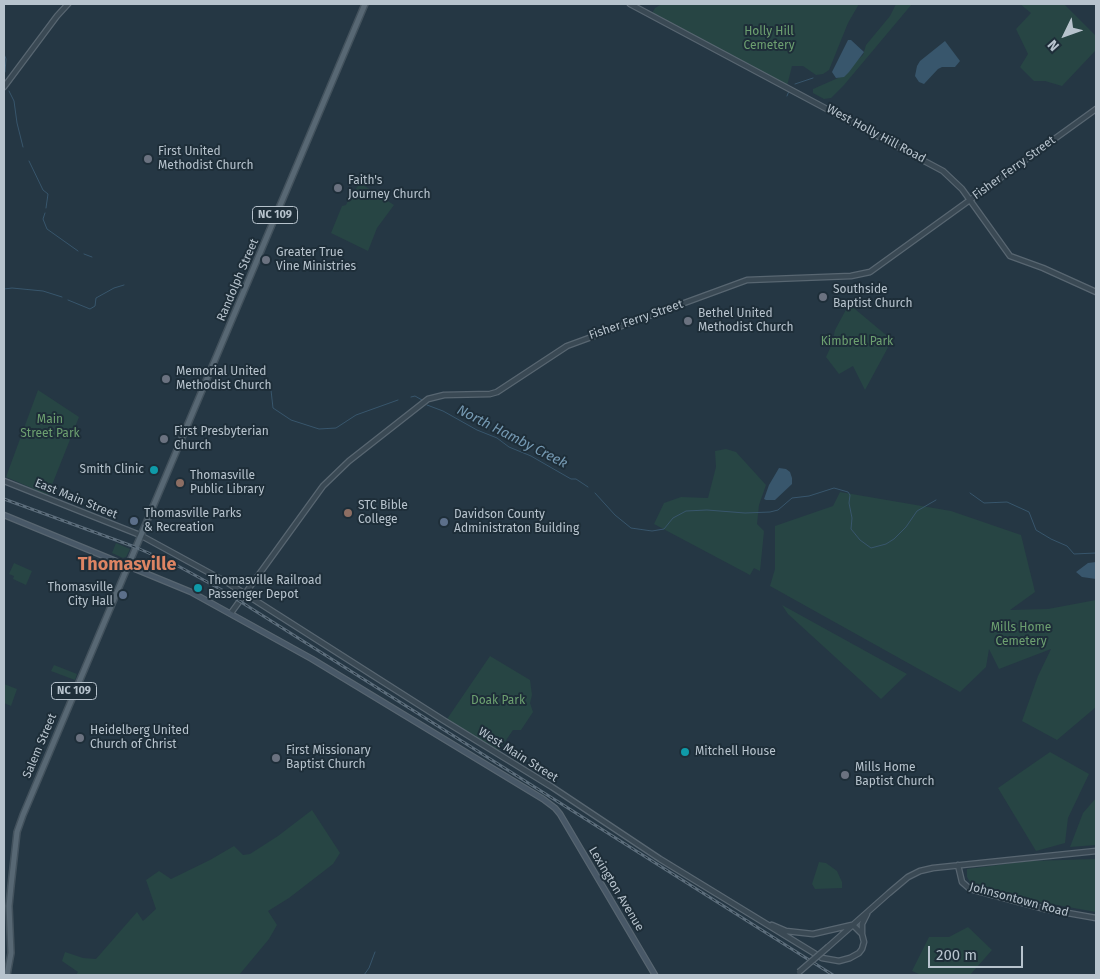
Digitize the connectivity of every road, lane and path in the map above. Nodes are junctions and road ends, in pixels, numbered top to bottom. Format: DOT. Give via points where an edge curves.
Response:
graph roads {
  1 [pos="68,4"];
  2 [pos="365,4"];
  3 [pos="630,4"];
  4 [pos="4,87"];
  5 [pos="1096,109"];
  6 [pos="969,200"];
  7 [pos="1096,292"];
  8 [pos="4,481"];
  9 [pos="4,515"];
  10 [pos="140,535"];
  11 [pos="128,565"];
  12 [pos="246,595"];
  13 [pos="231,613"];
  14 [pos="560,814"];
  15 [pos="1096,851"];
  16 [pos="958,865"];
  17 [pos="743,910"];
  18 [pos="868,912"];
  19 [pos="1096,918"];
  20 [pos="853,925"];
  21 [pos="862,934"];
  22 [pos="797,973"];
  23 [pos="7,975"];
  24 [pos="655,975"];
  1 -- 4 [label="street"];
  2 -- 10 [label="main road, Randolph Street / NC 109"];
  3 -- 6 [label="street, West Holly Hill Road" via="925,160 951,178"];
  5 -- 6 [label="street, Fisher Ferry Street"];
  6 -- 7 [label="street, West Holly Hill Road" via="1010,256"];
  6 -- 12 [label="street, Fisher Ferry Street" via="870,272 851,276 747,280 567,346 497,392 428,399 322,486"];
  8 -- 10 [label="street, East Main Street"];
  9 -- 11 [label="main road"];
  10 -- 11 [label="main road, Salem Street / NC 109"];
  10 -- 12 [label="street, West Main Street"];
  11 -- 13 [label="main road, West Main Street"];
  11 -- 23 [label="main road, Salem Street / NC 109" via="17,832 9,906 11,953"];
  12 -- 13 [label="street, Fisher Ferry Street"];
  12 -- 17 [label="street, West Main Street"];
  13 -- 14 [label="main road, West Main Street" via="450,742 543,799"];
  14 -- 24 [label="main road, Lexington Avenue"];
  15 -- 16 [label="street"];
  16 -- 18 [label="street" via="926,869 908,877"];
  16 -- 19 [label="street, Johnsontown Road" via="962,882 970,889 1045,909"];
  17 -- 20 [label="street" via="796,933 822,933"];
  17 -- 21 [label="street, West Main Street" via="828,960 845,960 859,953 864,946"];
  18 -- 20 [label="street"];
  18 -- 21 [label="street, West Main Street" via="862,924"];
  20 -- 21 [label="street"];
  20 -- 22 [label="street, bridge"];
}
